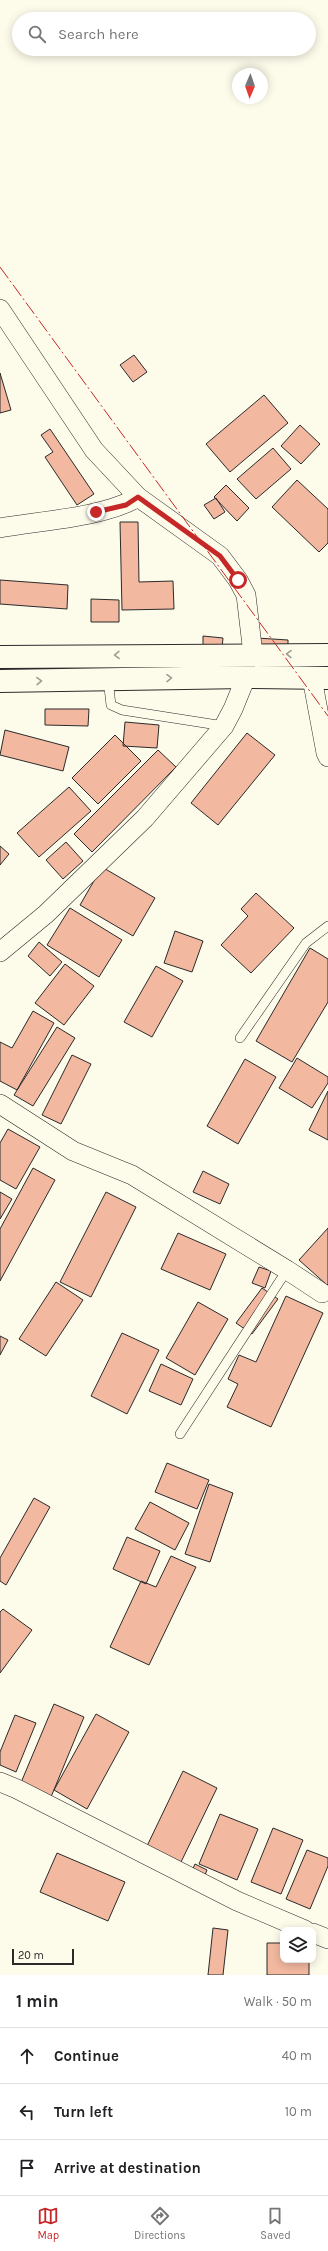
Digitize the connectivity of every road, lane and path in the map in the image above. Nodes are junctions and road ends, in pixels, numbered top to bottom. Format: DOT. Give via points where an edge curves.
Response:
graph roads {
  1 [pos="0,309"];
  2 [pos="138,497"];
  3 [pos="0,528"];
  4 [pos="253,654"];
  5 [pos="328,655"];
  6 [pos="0,657"];
  7 [pos="246,677"];
  8 [pos="320,678"];
  9 [pos="108,680"];
  10 [pos="0,681"];
  11 [pos="224,726"];
  12 [pos="328,757"];
  13 [pos="328,926"];
  14 [pos="0,952"];
  15 [pos="240,1038"];
  16 [pos="0,1104"];
  17 [pos="287,1270"];
  18 [pos="322,1293"];
  19 [pos="180,1434"];
  20 [pos="0,1782"];
  21 [pos="299,1927"];
  22 [pos="316,1934"];
  23 [pos="328,1939"];
  1 -- 2 [label="street" via="94,450"];
  2 -- 3 [label="street" via="126,505 96,512"];
  2 -- 4 [label="street" via="220,556 238,580 246,595"];
  5 -- 4 [label="main road, one-way"];
  4 -- 6 [label="main road, one-way"];
  7 -- 8 [label="main road"];
  9 -- 7 [label="main road, one-way"];
  7 -- 11 [label="street"];
  8 -- 12 [label="street"];
  10 -- 9 [label="main road, one-way"];
  9 -- 11 [label="lane" via="111,705 122,710"];
  11 -- 14 [label="street" via="145,818 46,914"];
  13 -- 15 [label="lane" via="306,943"];
  16 -- 17 [label="street" via="72,1151 132,1175"];
  17 -- 18 [label="street"];
  17 -- 19 [label="lane"];
  20 -- 21 [label="street" via="237,1901"];
  22 -- 23 [label="street"];
}
